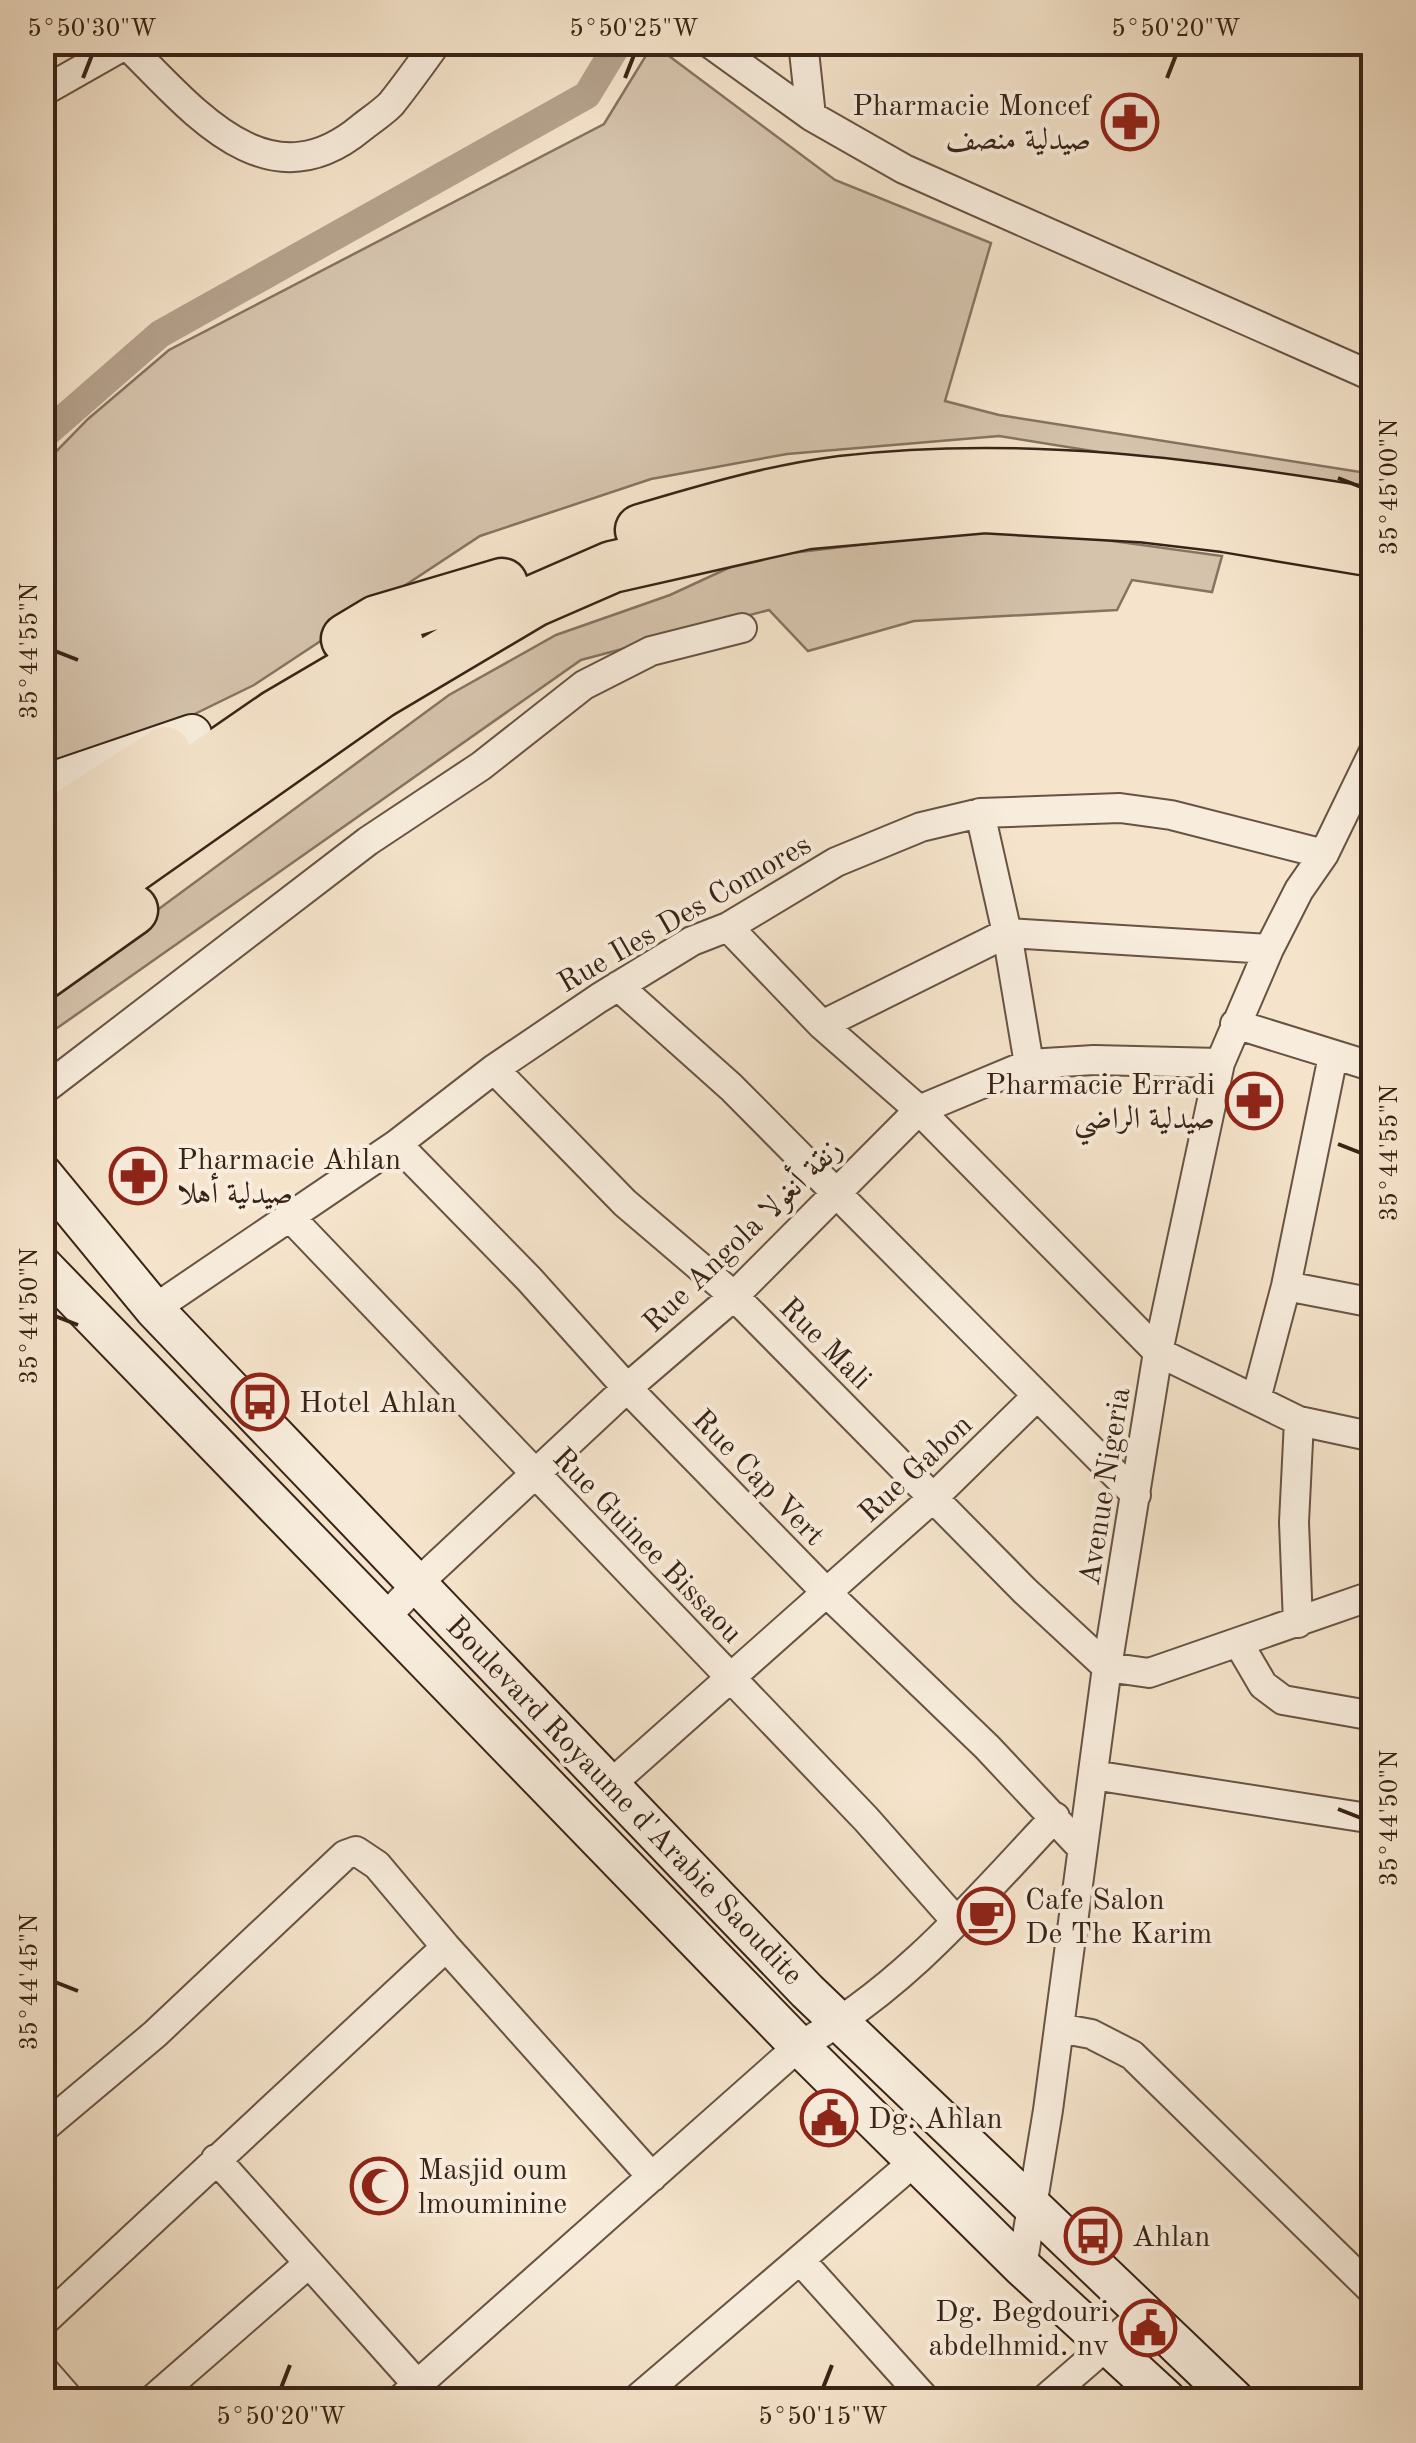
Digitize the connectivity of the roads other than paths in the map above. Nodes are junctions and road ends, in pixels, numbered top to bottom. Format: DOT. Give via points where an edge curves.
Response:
graph roads {
  1 [pos="437,42"];
  2 [pos="708,42"];
  3 [pos="802,42"];
  4 [pos="129,44"];
  5 [pos="42,92"];
  6 [pos="811,116"];
  7 [pos="1374,377"];
  8 [pos="1374,514"];
  9 [pos="1374,551"];
  10 [pos="612,567"];
  11 [pos="502,584"];
  12 [pos="742,628"];
  13 [pos="192,734"];
  14 [pos="1374,751"];
  15 [pos="42,785"];
  16 [pos="980,813"];
  17 [pos="42,831"];
  18 [pos="1324,854"];
  19 [pos="42,877"];
  20 [pos="728,927"];
  21 [pos="42,930"];
  22 [pos="1006,933"];
  23 [pos="1268,950"];
  24 [pos="42,974"];
  25 [pos="618,986"];
  26 [pos="822,1024"];
  27 [pos="1235,1024"];
  28 [pos="1334,1056"];
  29 [pos="1220,1063"];
  30 [pos="1030,1064"];
  31 [pos="1374,1068"];
  32 [pos="494,1070"];
  33 [pos="42,1091"];
  34 [pos="919,1110"];
  35 [pos="397,1144"];
  36 [pos="42,1173"];
  37 [pos="834,1192"];
  38 [pos="289,1216"];
  39 [pos="42,1265"];
  40 [pos="1286,1286"];
  41 [pos="734,1296"];
  42 [pos="1374,1302"];
  43 [pos="154,1309"];
  44 [pos="1158,1352"];
  45 [pos="627,1388"];
  46 [pos="1036,1396"];
  47 [pos="1256,1399"];
  48 [pos="1299,1421"];
  49 [pos="1374,1437"];
  50 [pos="534,1474"];
  51 [pos="1136,1495"];
  52 [pos="934,1497"];
  53 [pos="418,1583"];
  54 [pos="826,1593"];
  55 [pos="1374,1595"];
  56 [pos="384,1619"];
  57 [pos="1298,1623"];
  58 [pos="1239,1644"];
  59 [pos="1107,1667"];
  60 [pos="729,1676"];
  61 [pos="1374,1716"];
  62 [pos="1093,1775"];
  63 [pos="611,1784"];
  64 [pos="1055,1817"];
  65 [pos="1374,1819"];
  66 [pos="1081,1847"];
  67 [pos="957,1922"];
  68 [pos="446,1947"];
  69 [pos="840,2024"];
  70 [pos="1059,2028"];
  71 [pos="799,2046"];
  72 [pos="42,2129"];
  73 [pos="216,2159"];
  74 [pos="915,2161"];
  75 [pos="652,2177"];
  76 [pos="1032,2204"];
  77 [pos="801,2261"];
  78 [pos="308,2264"];
  79 [pos="1022,2267"];
  80 [pos="1374,2292"];
  81 [pos="1150,2321"];
  82 [pos="42,2323"];
  83 [pos="1109,2346"];
  84 [pos="42,2368"];
  85 [pos="408,2392"];
  86 [pos="1154,2395"];
  87 [pos="70,2400"];
  88 [pos="152,2400"];
  89 [pos="636,2400"];
  90 [pos="926,2400"];
  91 [pos="1044,2400"];
  92 [pos="1235,2400"];
  1 -- 4 [label="street" via="388,106 340,146 298,160 231,140"];
  2 -- 6 [label="street"];
  3 -- 6 [label="street"];
  4 -- 5 [label="street"];
  6 -- 7 [label="street" via="904,168"];
  8 -- 11 [label="highway" via="1102,477 898,477 725,504 604,541"];
  9 -- 10 [label="highway" via="1158,518 984,507 807,523"];
  10 -- 21 [label="highway" via="534,601 379,693"];
  10 -- 24 [label="highway"];
  11 -- 13 [label="highway" via="377,621"];
  11 -- 19 [label="highway" via="277,715"];
  12 -- 33 [label="street" via="650,651 584,685"];
  13 -- 15 [label="main road"];
  13 -- 17 [label="highway"];
  14 -- 18 [label="street, Avenue Nigeria"];
  16 -- 18 [label="street, Rue Iles Des Comores" via="1120,808"];
  16 -- 20 [label="street, Rue Iles Des Comores" via="921,827 836,862"];
  16 -- 22 [label="street"];
  18 -- 23 [label="street, Avenue Nigeria"];
  20 -- 25 [label="street, Rue Iles Des Comores"];
  20 -- 26 [label="street"];
  22 -- 23 [label="street"];
  22 -- 26 [label="street"];
  22 -- 30 [label="street"];
  23 -- 27 [label="street, Avenue Nigeria"];
  25 -- 32 [label="street, Rue Iles Des Comores"];
  25 -- 37 [label="street"];
  26 -- 34 [label="street"];
  27 -- 28 [label="street"];
  27 -- 29 [label="street, Avenue Nigeria"];
  28 -- 31 [label="street"];
  28 -- 40 [label="street"];
  29 -- 30 [label="street, Rue Angola زنقة أنغولا"];
  29 -- 44 [label="street, Avenue Nigeria"];
  30 -- 34 [label="street, Rue Angola زنقة أنغولا"];
  32 -- 35 [label="street, Rue Iles Des Comores"];
  32 -- 41 [label="street, Rue Mali" via="625,1203"];
  34 -- 37 [label="street, Rue Angola زنقة أنغولا"];
  34 -- 44 [label="street"];
  35 -- 38 [label="street, Rue Iles Des Comores"];
  35 -- 45 [label="street, Rue Cap Vert"];
  36 -- 43 [label="main road, Boulevard Royaume d'Arabie Saoudite"];
  37 -- 41 [label="street, Rue Angola زنقة أنغولا"];
  37 -- 46 [label="street"];
  38 -- 43 [label="street, Rue Iles Des Comores"];
  38 -- 50 [label="street, Rue Guinee Bissaou"];
  39 -- 56 [label="main road, Boulevard Royaume d'Arabie Saoudite"];
  40 -- 42 [label="street"];
  40 -- 47 [label="street"];
  41 -- 45 [label="street, Rue Angola زنقة أنغولا"];
  41 -- 52 [label="street, Rue Mali"];
  43 -- 53 [label="main road, Boulevard Royaume d'Arabie Saoudite"];
  44 -- 47 [label="street"];
  44 -- 51 [label="street, Avenue Nigeria"];
  45 -- 50 [label="street, Rue Angola زنقة أنغولا"];
  45 -- 54 [label="street, Rue Cap Vert"];
  46 -- 51 [label="street"];
  46 -- 52 [label="street, Rue Gabon"];
  47 -- 48 [label="street"];
  48 -- 49 [label="street"];
  48 -- 57 [label="street"];
  50 -- 53 [label="street, Rue Angola زنقة أنغولا"];
  50 -- 60 [label="street, Rue Guinee Bissaou"];
  51 -- 59 [label="street, Avenue Nigeria"];
  52 -- 54 [label="street, Rue Gabon"];
  52 -- 59 [label="street, Rue Mali"];
  53 -- 56 [label="street, Rue Angola زنقة أنغولا"];
  53 -- 63 [label="main road, Boulevard Royaume d'Arabie Saoudite"];
  54 -- 60 [label="street, Rue Gabon"];
  54 -- 64 [label="street, Rue Cap Vert"];
  55 -- 57 [label="street"];
  56 -- 71 [label="main road, Boulevard Royaume d'Arabie Saoudite"];
  57 -- 58 [label="street"];
  58 -- 59 [label="street" via="1149,1673"];
  58 -- 61 [label="street" via="1263,1686 1283,1700"];
  59 -- 62 [label="street, Avenue Nigeria"];
  60 -- 63 [label="street, Rue Gabon"];
  60 -- 67 [label="street, Rue Guinee Bissaou"];
  62 -- 65 [label="street"];
  62 -- 66 [label="street, Avenue Nigeria"];
  63 -- 69 [label="main road, Boulevard Royaume d'Arabie Saoudite"];
  64 -- 66 [label="street, Rue Cap Vert"];
  64 -- 67 [label="street"];
  66 -- 70 [label="street, Avenue Nigeria"];
  67 -- 69 [label="street" via="897,1981"];
  68 -- 72 [label="street" via="377,1865 362,1852 350,1852"];
  68 -- 73 [label="street"];
  68 -- 75 [label="street"];
  69 -- 71 [label="street"];
  69 -- 76 [label="main road, Boulevard Royaume d'Arabie Saoudite"];
  70 -- 76 [label="street, Avenue Nigeria"];
  70 -- 80 [label="street" via="1091,2034 1132,2055"];
  71 -- 74 [label="main road, Boulevard Royaume d'Arabie Saoudite"];
  71 -- 75 [label="street"];
  73 -- 78 [label="street"];
  73 -- 82 [label="street"];
  74 -- 77 [label="street"];
  74 -- 79 [label="main road, Boulevard Royaume d'Arabie Saoudite"];
  75 -- 85 [label="street"];
  76 -- 79 [label="street, Avenue Nigeria"];
  76 -- 81 [label="main road, Boulevard Royaume d'Arabie Saoudite"];
  77 -- 89 [label="street"];
  77 -- 90 [label="street"];
  78 -- 85 [label="street"];
  78 -- 88 [label="street"];
  79 -- 83 [label="main road, Boulevard Royaume d'Arabie Saoudite"];
  81 -- 83 [label="street"];
  81 -- 86 [label="street"];
  81 -- 92 [label="main road, Boulevard Royaume d'Arabie Saoudite"];
  83 -- 86 [label="main road, Boulevard Royaume d'Arabie Saoudite"];
  83 -- 91 [label="street"];
  84 -- 87 [label="street"];
}
